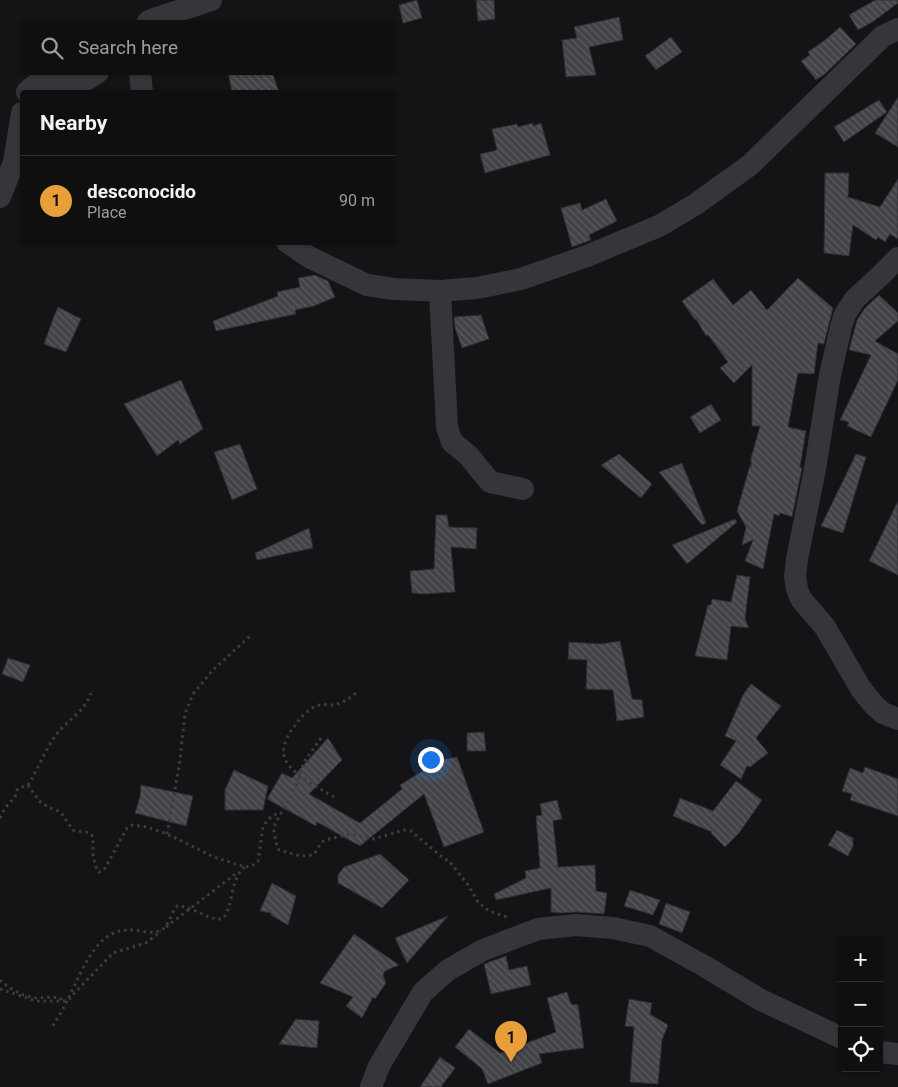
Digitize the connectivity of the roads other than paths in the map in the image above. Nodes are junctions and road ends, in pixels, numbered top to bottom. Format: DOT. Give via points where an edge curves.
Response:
graph roads {
  1 [pos="210,0"];
  2 [pos="151,20"];
  3 [pos="898,30"];
  4 [pos="93,75"];
  5 [pos="140,75"];
  6 [pos="29,90"];
  7 [pos="142,90"];
  8 [pos="20,125"];
  9 [pos="0,197"];
  10 [pos="292,245"];
  11 [pos="898,258"];
  12 [pos="440,291"];
  13 [pos="523,488"];
  14 [pos="898,719"];
  15 [pos="838,1036"];
  16 [pos="883,1052"];
  17 [pos="898,1054"];
  18 [pos="370,1087"];
  1 -- 2 [label="street"];
  3 -- 12 [label="street" via="883,36 750,165 659,226 521,279"];
  4 -- 6 [label="street" via="69,86 45,82 34,84"];
  5 -- 7 [label="street"];
  8 -- 9 [label="street" via="14,162"];
  10 -- 12 [label="street" via="309,257 367,285"];
  11 -- 14 [label="street" via="855,299 845,314 830,375 795,576 801,599 825,627 861,689 883,713"];
  12 -- 13 [label="street" via="447,428 452,442 468,455 490,482"];
  15 -- 18 [label="street" via="760,1000 650,936 576,925 538,930 483,950 448,970 423,992"];
  16 -- 17 [label="street"];
}
